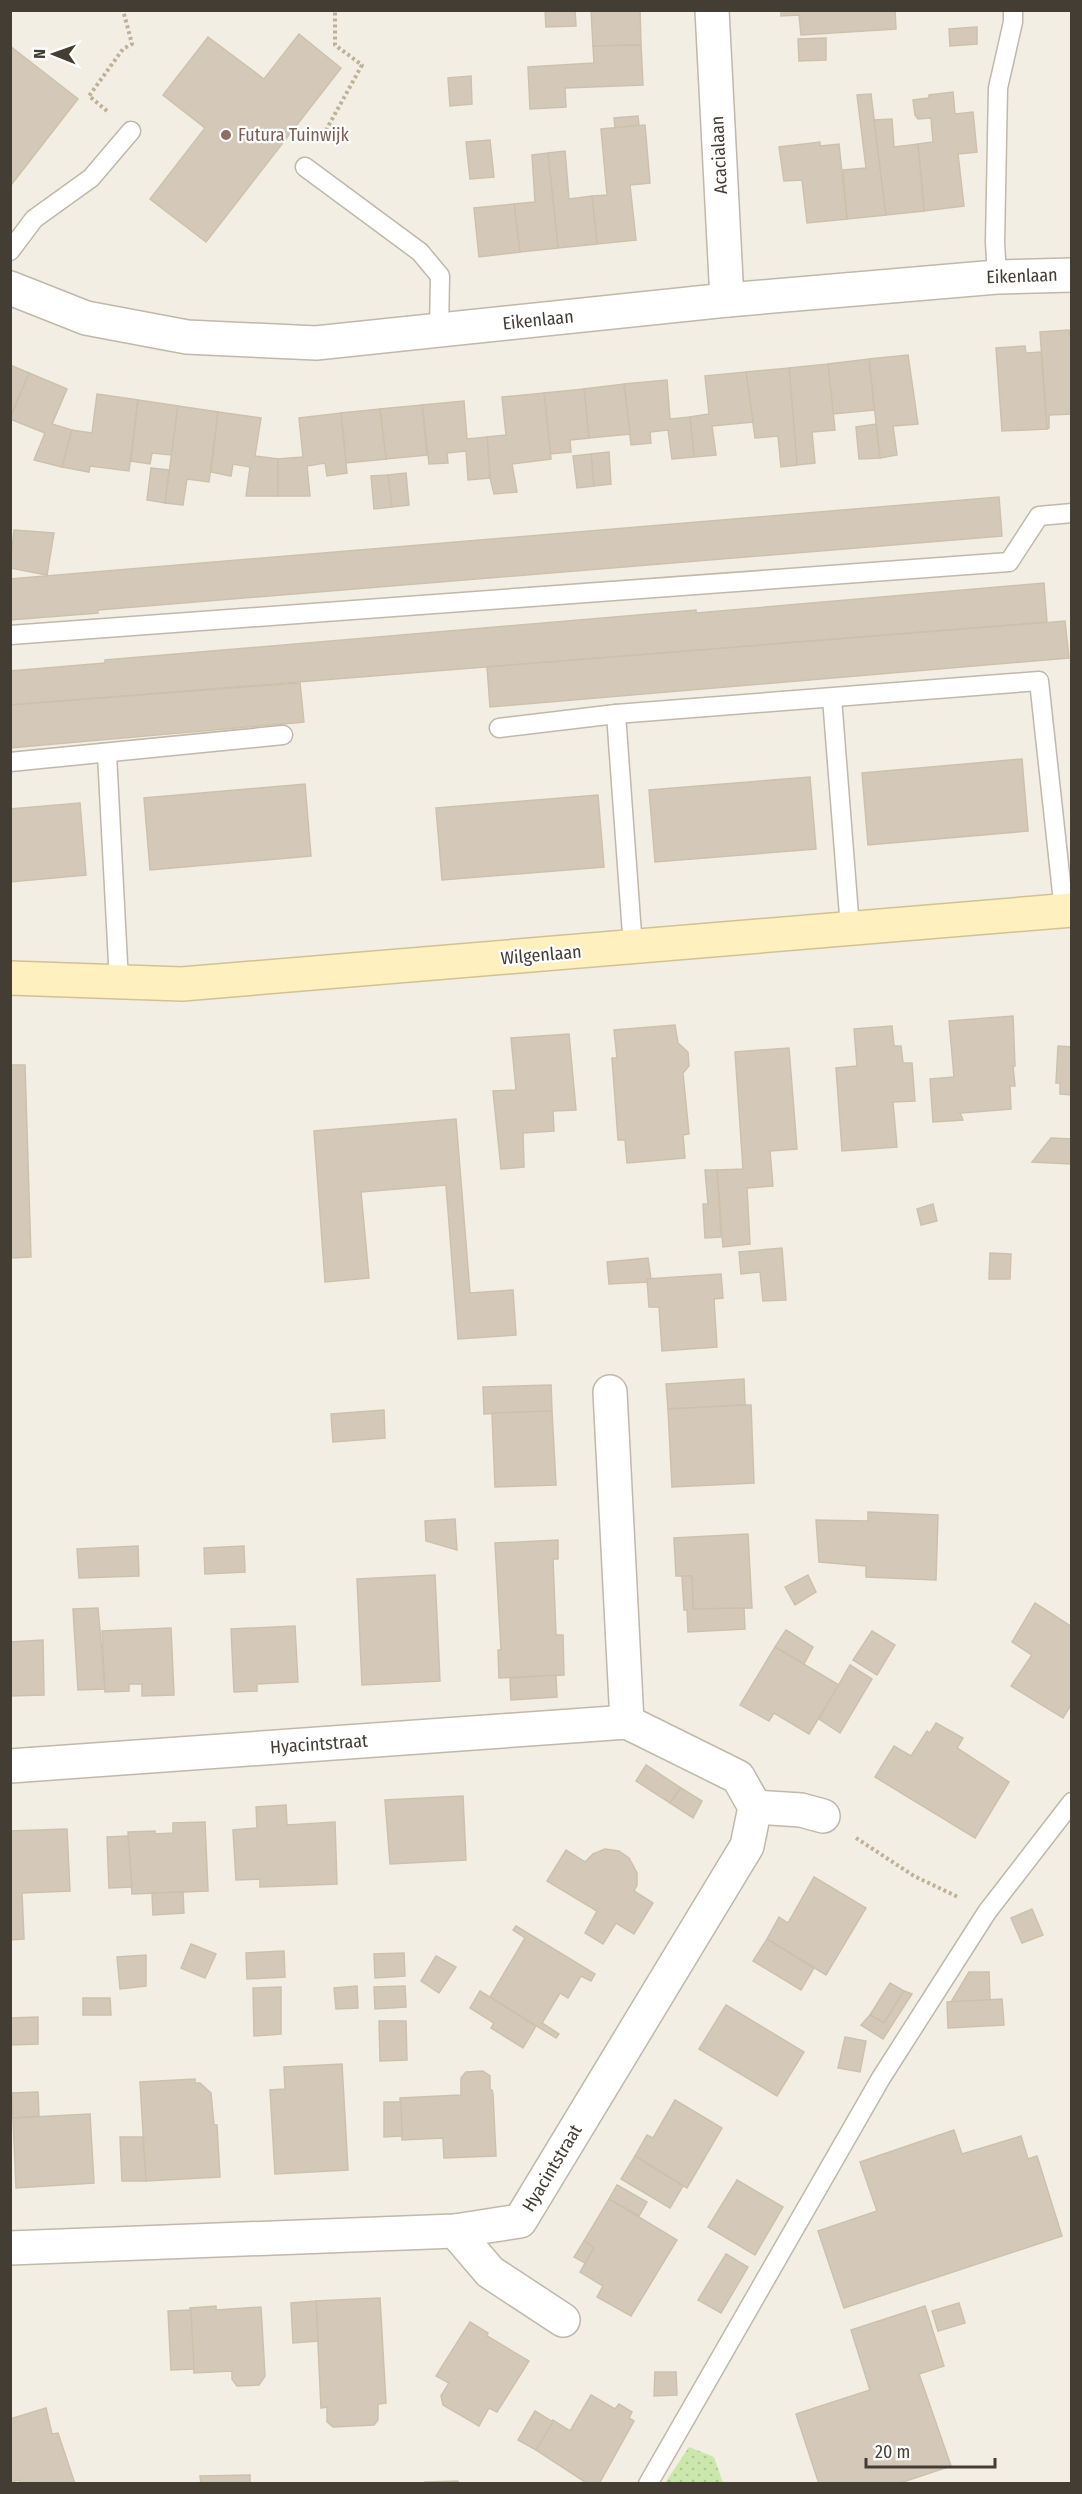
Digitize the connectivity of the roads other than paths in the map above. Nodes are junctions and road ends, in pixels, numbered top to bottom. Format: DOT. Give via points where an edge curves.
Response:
graph roads {
  1 [pos="712,10"];
  2 [pos="1013,10"];
  3 [pos="131,131"];
  4 [pos="305,167"];
  5 [pos="10,251"];
  6 [pos="1071,274"];
  7 [pos="997,276"];
  8 [pos="10,288"];
  9 [pos="727,300"];
  10 [pos="439,330"];
  11 [pos="1071,513"];
  12 [pos="10,635"];
  13 [pos="832,698"];
  14 [pos="615,714"];
  15 [pos="499,728"];
  16 [pos="282,735"];
  17 [pos="107,754"];
  18 [pos="10,762"];
  19 [pos="1068,911"];
  20 [pos="850,928"];
  21 [pos="633,948"];
  22 [pos="10,978"];
  23 [pos="119,982"];
  24 [pos="610,1392"];
  25 [pos="627,1722"];
  26 [pos="10,1766"];
  27 [pos="1071,1802"];
  28 [pos="755,1807"];
  29 [pos="823,1816"];
  30 [pos="455,2231"];
  31 [pos="10,2247"];
  32 [pos="563,2320"];
  33 [pos="648,2484"];
  1 -- 9 [label="street, Acacialaan"];
  2 -- 7 [label="lane" via="998,88"];
  3 -- 5 [label="lane" via="91,178 34,219"];
  4 -- 10 [label="lane" via="420,252 440,276"];
  6 -- 7 [label="street, Eikenlaan"];
  7 -- 9 [label="street, Eikenlaan"];
  8 -- 10 [label="street, Eikenlaan" via="86,318 187,338 316,343"];
  9 -- 10 [label="street, Eikenlaan"];
  11 -- 12 [label="lane" via="1039,516 1009,562"];
  13 -- 14 [label="lane"];
  13 -- 19 [label="lane" via="1039,681"];
  13 -- 20 [label="lane"];
  14 -- 15 [label="lane"];
  14 -- 21 [label="lane"];
  16 -- 17 [label="lane"];
  17 -- 18 [label="lane"];
  17 -- 23 [label="lane"];
  19 -- 20 [label="street, Wilgenlaan"];
  20 -- 21 [label="street, Wilgenlaan"];
  21 -- 23 [label="street, Wilgenlaan" via="182,984"];
  22 -- 23 [label="street, Wilgenlaan"];
  24 -- 25 [label="street"];
  25 -- 26 [label="street, Hyacintstraat"];
  25 -- 28 [label="street" via="738,1777"];
  27 -- 33 [label="lane" via="987,1912 881,2078"];
  28 -- 29 [label="street" via="801,1810"];
  28 -- 30 [label="street, Hyacintstraat" via="747,1846 519,2221"];
  30 -- 31 [label="street, Hyacintstraat"];
  30 -- 32 [label="street" via="490,2272"];
}
